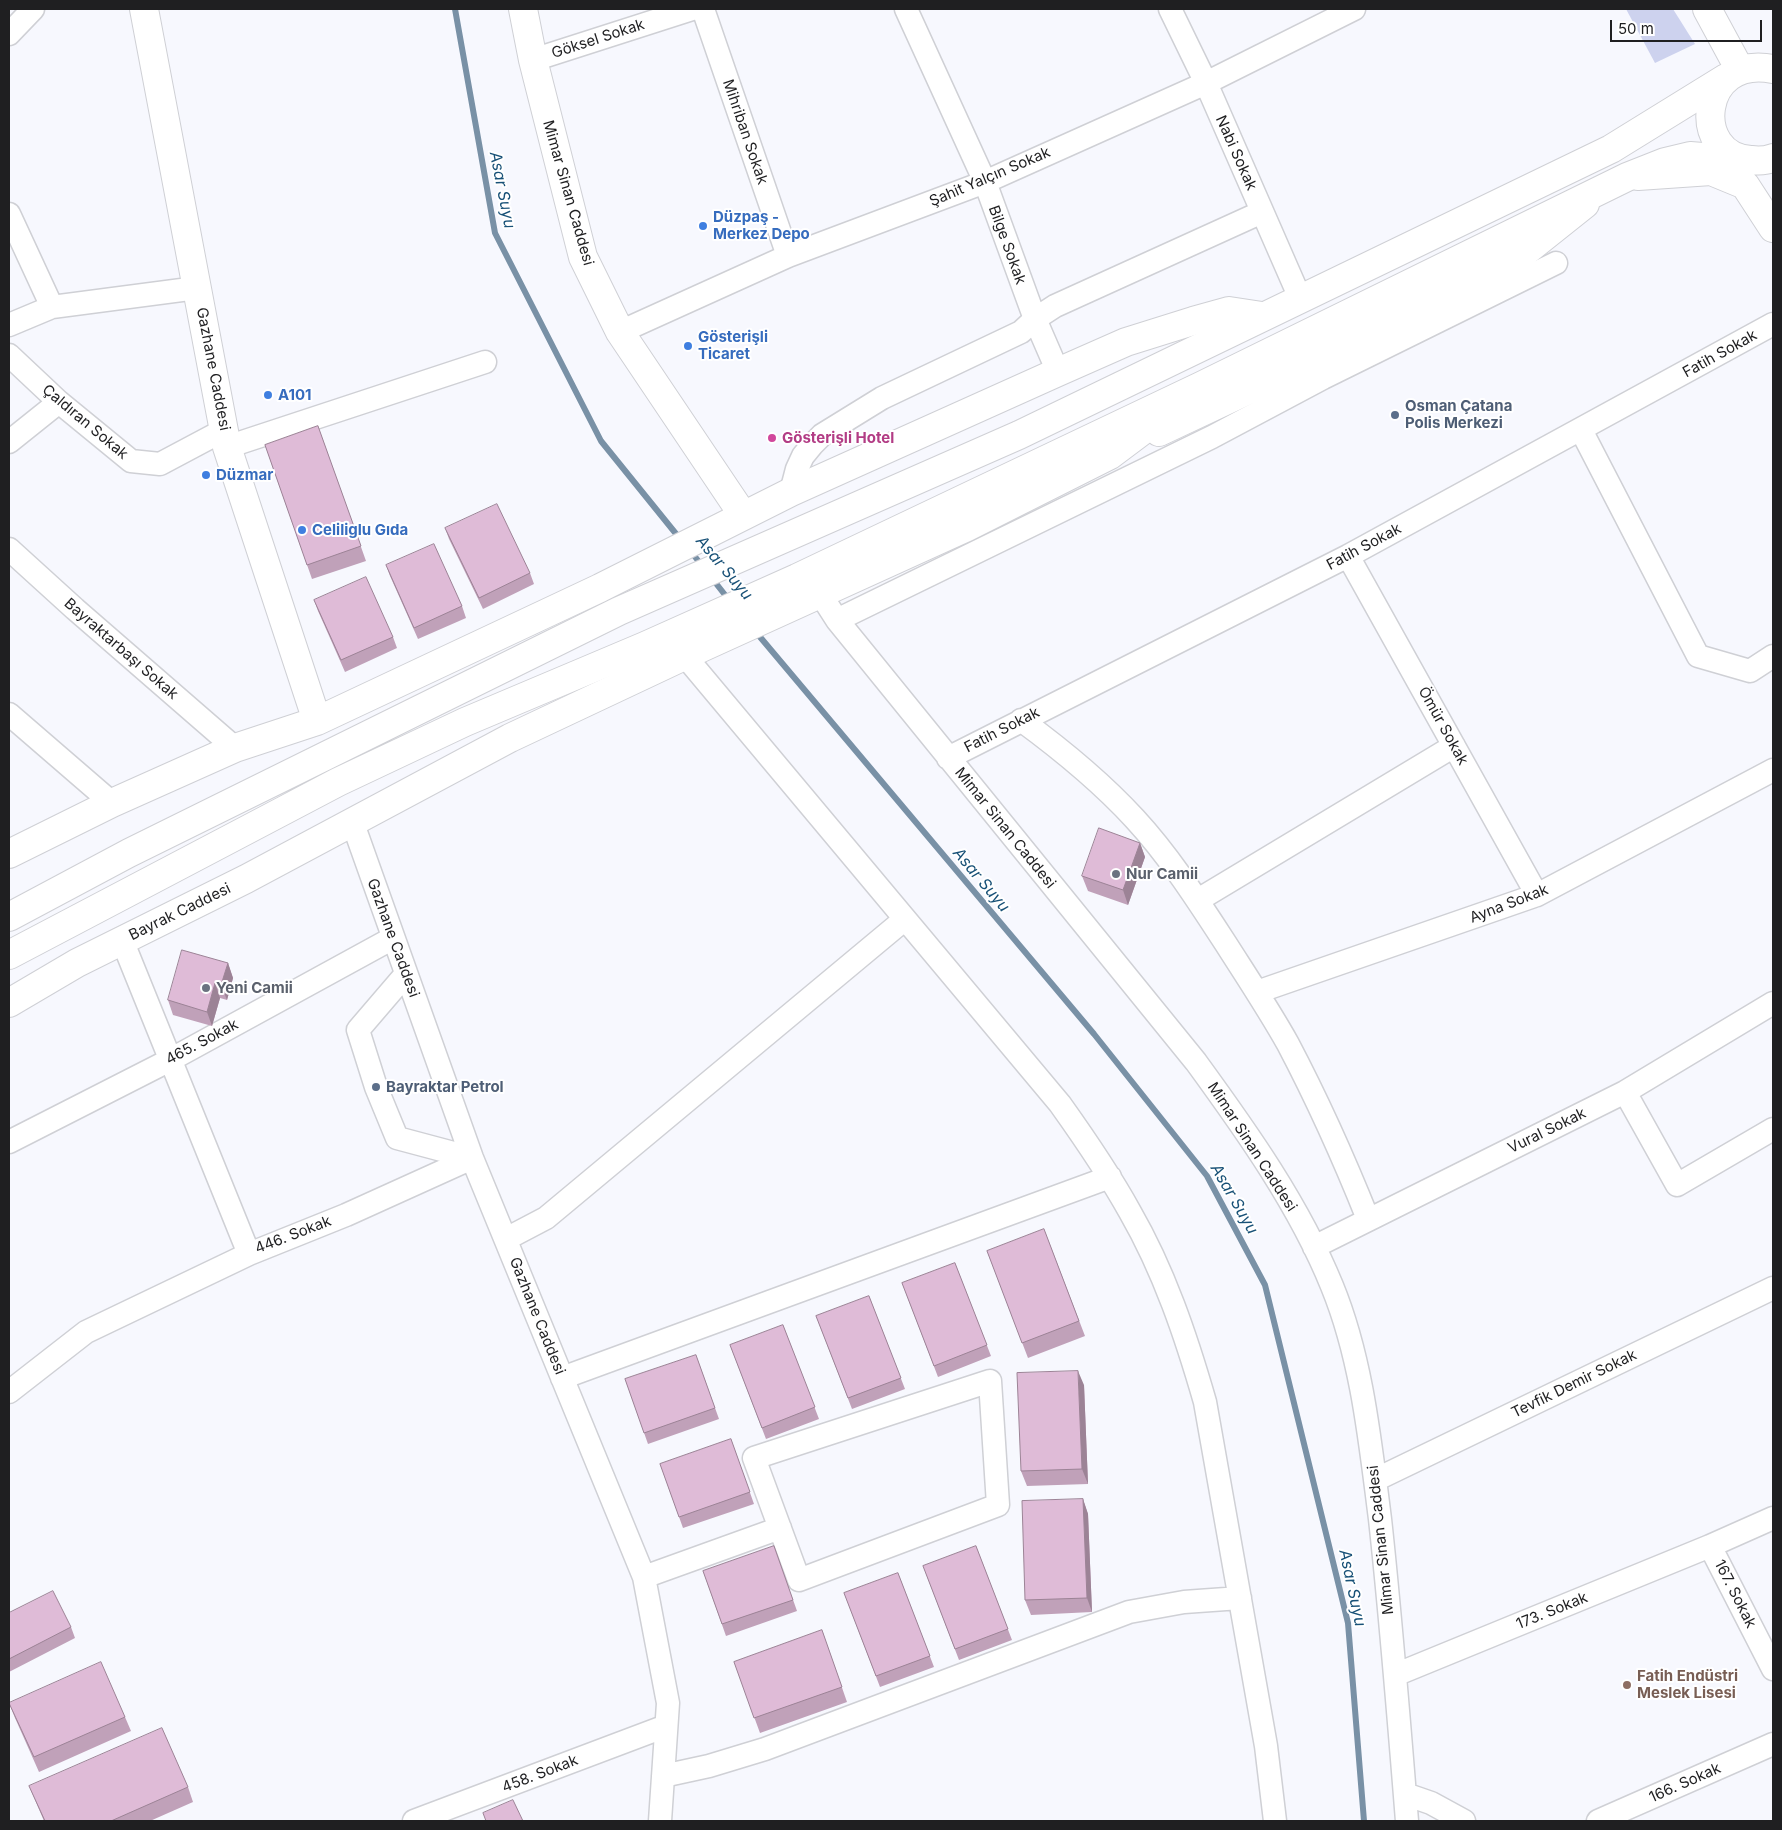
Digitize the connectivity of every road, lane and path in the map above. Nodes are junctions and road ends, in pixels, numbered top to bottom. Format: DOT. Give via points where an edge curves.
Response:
graph roads {
  1 [pos="33,9"];
  2 [pos="144,9"];
  3 [pos="523,9"];
  4 [pos="692,9"];
  5 [pos="703,9"];
  6 [pos="906,9"];
  7 [pos="1170,9"];
  8 [pos="1354,9"];
  9 [pos="1707,9"];
  10 [pos="9,34"];
  11 [pos="533,60"];
  12 [pos="1772,69"];
  13 [pos="1733,74"];
  14 [pos="1206,83"];
  15 [pos="1773,158"];
  16 [pos="1740,160"];
  17 [pos="984,182"];
  18 [pos="1617,182"];
  19 [pos="1262,212"];
  20 [pos="9,214"];
  21 [pos="1773,228"];
  22 [pos="788,256"];
  23 [pos="1556,263"];
  24 [pos="197,288"];
  25 [pos="1300,298"];
  26 [pos="52,307"];
  27 [pos="1262,316"];
  28 [pos="1035,319"];
  29 [pos="1773,324"];
  30 [pos="9,325"];
  31 [pos="620,332"];
  32 [pos="9,355"];
  33 [pos="485,362"];
  34 [pos="1058,372"];
  35 [pos="1201,386"];
  36 [pos="59,402"];
  37 [pos="1581,430"];
  38 [pos="226,439"];
  39 [pos="9,442"];
  40 [pos="1104,458"];
  41 [pos="1108,487"];
  42 [pos="791,492"];
  43 [pos="743,515"];
  44 [pos="9,549"];
  45 [pos="1348,556"];
  46 [pos="807,592"];
  47 [pos="837,620"];
  48 [pos="693,652"];
  49 [pos="1773,656"];
  50 [pos="9,714"];
  51 [pos="1021,720"];
  52 [pos="317,721"];
  53 [pos="1454,746"];
  54 [pos="235,748"];
  55 [pos="948,758"];
  56 [pos="1773,770"];
  57 [pos="112,803"];
  58 [pos="352,821"];
  59 [pos="9,854"];
  60 [pos="1538,895"];
  61 [pos="1198,900"];
  62 [pos="9,917"];
  63 [pos="905,919"];
  64 [pos="393,938"];
  65 [pos="122,940"];
  66 [pos="9,955"];
  67 [pos="406,974"];
  68 [pos="1257,992"];
  69 [pos="9,1003"];
  70 [pos="1773,1004"];
  71 [pos="170,1060"];
  72 [pos="1625,1092"];
  73 [pos="1773,1128"];
  74 [pos="9,1142"];
  75 [pos="472,1158"];
  76 [pos="1110,1177"];
  77 [pos="1368,1219"];
  78 [pos="506,1240"];
  79 [pos="1314,1247"];
  80 [pos="249,1254"];
  81 [pos="1773,1288"];
  82 [pos="562,1378"];
  83 [pos="9,1392"];
  84 [pos="1375,1480"];
  85 [pos="1773,1518"];
  86 [pos="780,1528"];
  87 [pos="1710,1546"];
  88 [pos="644,1577"];
  89 [pos="1240,1598"];
  90 [pos="1773,1667"];
  91 [pos="1394,1675"];
  92 [pos="666,1726"];
  93 [pos="1773,1744"];
  94 [pos="663,1776"];
  95 [pos="1405,1794"];
  96 [pos="414,1821"];
  97 [pos="660,1821"];
  98 [pos="1275,1821"];
  99 [pos="1407,1821"];
  100 [pos="1464,1821"];
  101 [pos="1598,1821"];
  1 -- 10 [label="street"];
  2 -- 24 [label="main road, Gazhane Caddesi"];
  3 -- 11 [label="main road, Mimar Sinan Caddesi"];
  4 -- 11 [label="street, Göksel Sokak"];
  5 -- 22 [label="street, Mihriban Sokak"];
  6 -- 17 [label="street, Bilge Sokak"];
  7 -- 14 [label="street, Nabi Sokak"];
  8 -- 14 [label="street, Şahit Yalçın Sokak"];
  9 -- 13 [label="main road"];
  11 -- 31 [label="main road, Mimar Sinan Caddesi" via="583,257"];
  12 -- 13 [label="main road" via="1755,67"];
  13 -- 16 [label="main road" via="1716,91 1710,106 1710,123 1726,151"];
  13 -- 25 [label="main road" via="1611,148"];
  14 -- 17 [label="street, Şahit Yalçın Sokak"];
  14 -- 19 [label="street, Nabi Sokak"];
  15 -- 16 [label="main road" via="1765,161"];
  16 -- 18 [label="main road" via="1690,156 1665,162"];
  17 -- 22 [label="street, Şahit Yalçın Sokak"];
  17 -- 28 [label="street, Bilge Sokak"];
  18 -- 21 [label="main road" via="1711,171 1745,186"];
  18 -- 35 [label="main road"];
  18 -- 40 [label="main road" via="1521,255 1384,326"];
  19 -- 25 [label="street, Nabi Sokak"];
  19 -- 28 [label="street" via="1055,306"];
  20 -- 26 [label="street"];
  22 -- 31 [label="street, Şahit Yalçın Sokak"];
  23 -- 41 [label="street"];
  24 -- 26 [label="street"];
  24 -- 38 [label="main road, Gazhane Caddesi"];
  25 -- 27 [label="main road"];
  26 -- 30 [label="street"];
  27 -- 34 [label="main road" via="1230,311 1192,321 1133,340"];
  27 -- 62 [label="main road" via="1019,434 620,611 138,849"];
  28 -- 34 [label="street, Bilge Sokak"];
  28 -- 42 [label="street" via="1021,332 882,398 822,435 803,456"];
  29 -- 37 [label="street, Fatih Sokak"];
  31 -- 43 [label="main road, Mimar Sinan Caddesi"];
  32 -- 36 [label="street, Çaldıran Sokak"];
  33 -- 38 [label="street, Çaldıran Sokak"];
  34 -- 42 [label="main road"];
  35 -- 40 [label="main road"];
  35 -- 46 [label="main road"];
  36 -- 38 [label="street, Çaldıran Sokak" via="131,461 160,464"];
  36 -- 39 [label="street"];
  37 -- 45 [label="street, Fatih Sokak"];
  37 -- 49 [label="street" via="1698,656 1750,671"];
  38 -- 52 [label="main road, Gazhane Caddesi"];
  40 -- 41 [label="street"];
  40 -- 46 [label="main road" via="967,527"];
  41 -- 47 [label="street"];
  42 -- 43 [label="main road"];
  43 -- 52 [label="main road" via="600,588"];
  44 -- 54 [label="street, Bayraktarbaşı Sokak"];
  45 -- 51 [label="street, Fatih Sokak"];
  45 -- 53 [label="street, Ömür Sokak"];
  46 -- 47 [label="street, Mimar Sinan Caddesi"];
  46 -- 48 [label="main road, Bayrak Caddesi"];
  46 -- 66 [label="main road" via="645,646 465,722 338,782"];
  47 -- 55 [label="street, Mimar Sinan Caddesi"];
  48 -- 58 [label="main road, Bayrak Caddesi" via="510,738"];
  48 -- 63 [label="street"];
  50 -- 57 [label="street"];
  51 -- 55 [label="street, Fatih Sokak"];
  51 -- 61 [label="street" via="1104,787 1170,861"];
  52 -- 54 [label="main road"];
  53 -- 60 [label="street, Ömür Sokak"];
  53 -- 61 [label="street"];
  54 -- 57 [label="main road"];
  55 -- 79 [label="street, Mimar Sinan Caddesi" via="1196,1062 1243,1126"];
  56 -- 60 [label="street, Ayna Sokak"];
  57 -- 59 [label="main road"];
  58 -- 64 [label="street, Gazhane Caddesi"];
  58 -- 65 [label="main road, Bayrak Caddesi" via="246,879"];
  60 -- 68 [label="street, Ayna Sokak"];
  61 -- 68 [label="street"];
  63 -- 76 [label="street" via="1060,1104"];
  63 -- 78 [label="street" via="546,1218"];
  64 -- 67 [label="street, Gazhane Caddesi"];
  64 -- 71 [label="street, 465. Sokak"];
  65 -- 69 [label="main road, Bayrak Caddesi"];
  65 -- 71 [label="street, 446. Sokak"];
  67 -- 75 [label="street, Gazhane Caddesi"];
  67 -- 75 [label="street" via="358,1030 376,1087 397,1138"];
  68 -- 77 [label="street" via="1314,1095"];
  70 -- 72 [label="street, Vural Sokak"];
  71 -- 74 [label="street, 465. Sokak"];
  71 -- 80 [label="street, 446. Sokak"];
  72 -- 73 [label="street" via="1677,1185"];
  72 -- 77 [label="street, Vural Sokak"];
  75 -- 78 [label="street, Gazhane Caddesi"];
  75 -- 80 [label="street, 446. Sokak" via="346,1215"];
  76 -- 82 [label="street"];
  76 -- 89 [label="street" via="1153,1257 1193,1360 1205,1402"];
  77 -- 79 [label="street, Vural Sokak"];
  78 -- 82 [label="street, Gazhane Caddesi"];
  79 -- 84 [label="street, Mimar Sinan Caddesi" via="1352,1346"];
  80 -- 83 [label="street" via="86,1332"];
  81 -- 84 [label="street, Tevfik Demir Sokak"];
  82 -- 88 [label="street, Gazhane Caddesi"];
  84 -- 91 [label="street, Mimar Sinan Caddesi"];
  85 -- 87 [label="street, 173. Sokak"];
  86 -- 86 [label="street" via="799,1580 998,1505 990,1381 754,1458"];
  86 -- 88 [label="street"];
  87 -- 90 [label="street, 167. Sokak"];
  87 -- 91 [label="street, 173. Sokak"];
  88 -- 92 [label="street, Gazhane Caddesi" via="668,1703"];
  89 -- 94 [label="street" via="1184,1602 1129,1612 765,1749"];
  89 -- 98 [label="street" via="1266,1746"];
  91 -- 95 [label="street, Mimar Sinan Caddesi"];
  92 -- 94 [label="street, Gazhane Caddesi"];
  92 -- 96 [label="street, 458. Sokak"];
  93 -- 101 [label="street, 166. Sokak"];
  94 -- 97 [label="street, Gazhane Caddesi"];
  95 -- 99 [label="street, Mimar Sinan Caddesi"];
  95 -- 100 [label="street" via="1431,1803"];
}
